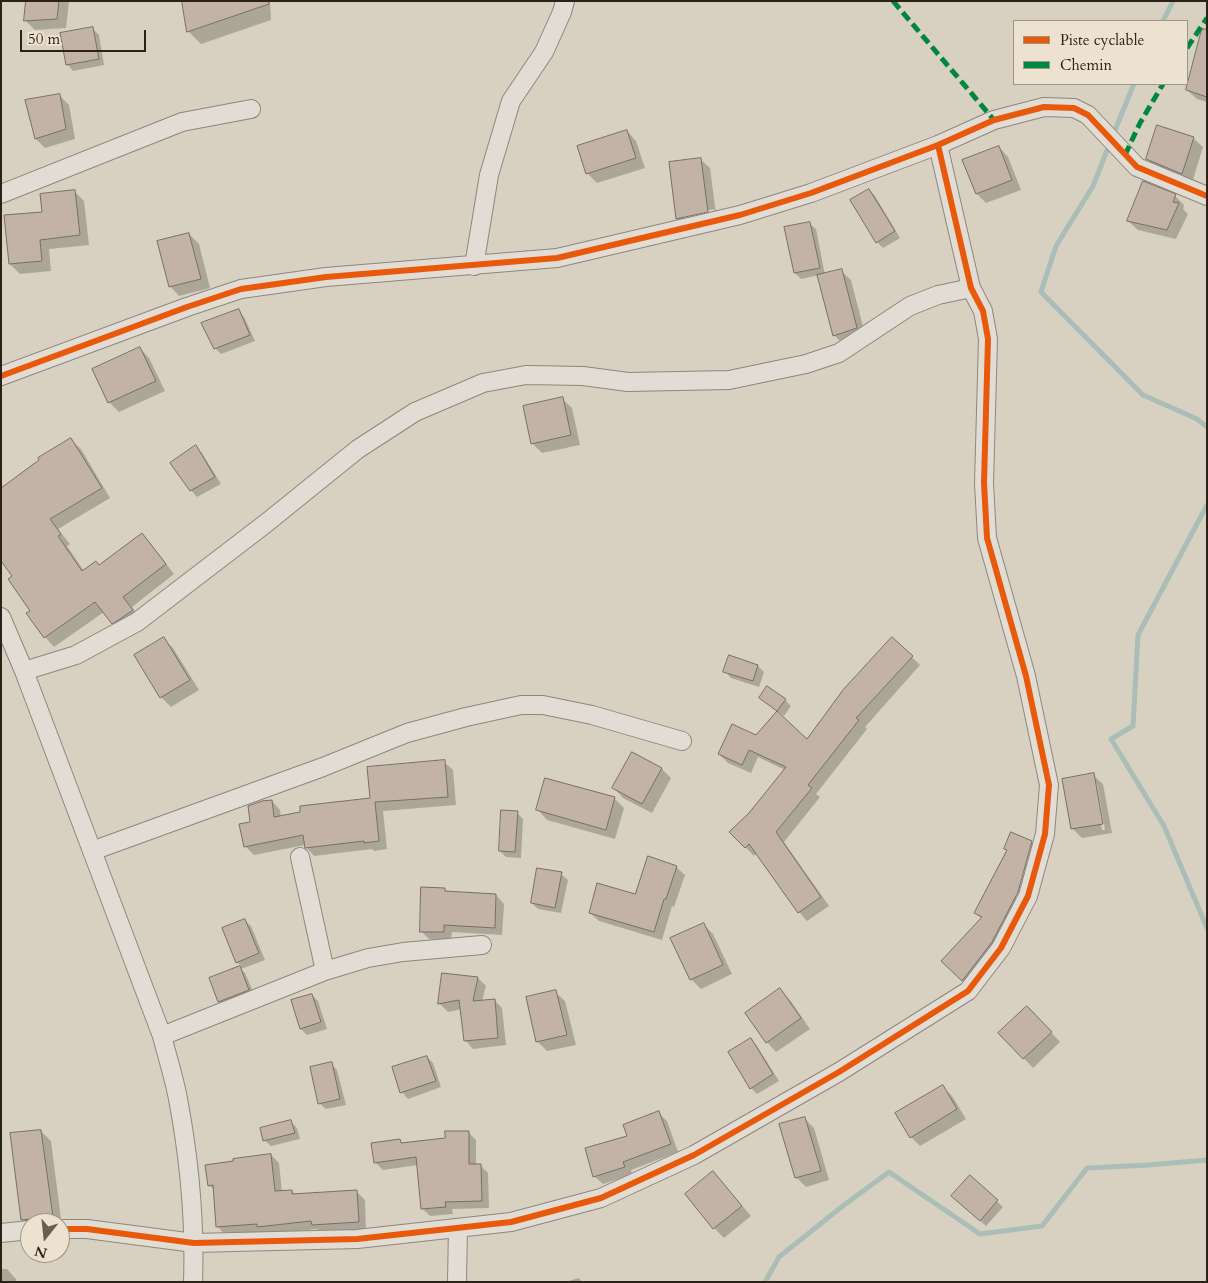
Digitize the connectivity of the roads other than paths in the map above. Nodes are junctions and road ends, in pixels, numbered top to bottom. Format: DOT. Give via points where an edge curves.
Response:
graph roads {
  1 [pos="565,1"];
  2 [pos="251,109"];
  3 [pos="938,145"];
  4 [pos="1,194"];
  5 [pos="1207,196"];
  6 [pos="474,266"];
  7 [pos="971,288"];
  8 [pos="1,376"];
  9 [pos="1,617"];
  10 [pos="24,671"];
  11 [pos="682,741"];
  12 [pos="92,851"];
  13 [pos="300,857"];
  14 [pos="482,945"];
  15 [pos="325,971"];
  16 [pos="162,1036"];
  17 [pos="458,1228"];
  18 [pos="70,1229"];
  19 [pos="20,1231"];
  20 [pos="1,1233"];
  21 [pos="194,1243"];
  22 [pos="193,1282"];
  23 [pos="457,1282"];
  1 -- 6 [label="street" via="544,52 511,101 489,175"];
  2 -- 4 [label="street" via="182,122"];
  3 -- 5 [label="street" via="994,120 1044,107 1074,108 1088,115 1137,167"];
  3 -- 6 [label="street" via="811,193 740,215 557,258"];
  3 -- 7 [label="street"];
  6 -- 8 [label="street" via="326,277 241,289"];
  7 -- 10 [label="street" via="938,295 910,306 839,353 806,364 729,380 628,382 583,376 526,375 483,383 415,412 358,449 137,622 76,655"];
  7 -- 17 [label="street" via="983,311 988,339 984,483 987,538 1026,676 1049,785 1045,834 1028,896 1001,948 968,991 839,1072 694,1155 601,1198 511,1222"];
  9 -- 10 [label="street"];
  10 -- 12 [label="street"];
  11 -- 12 [label="street" via="592,714 543,705 521,705 407,734"];
  12 -- 16 [label="street"];
  13 -- 15 [label="street"];
  14 -- 15 [label="street" via="404,952 368,958"];
  15 -- 16 [label="street"];
  16 -- 21 [label="street" via="178,1098"];
  17 -- 21 [label="street" via="356,1239"];
  17 -- 23 [label="street"];
  18 -- 21 [label="street"];
  19 -- 20 [label="street"];
  21 -- 22 [label="street"];
}
